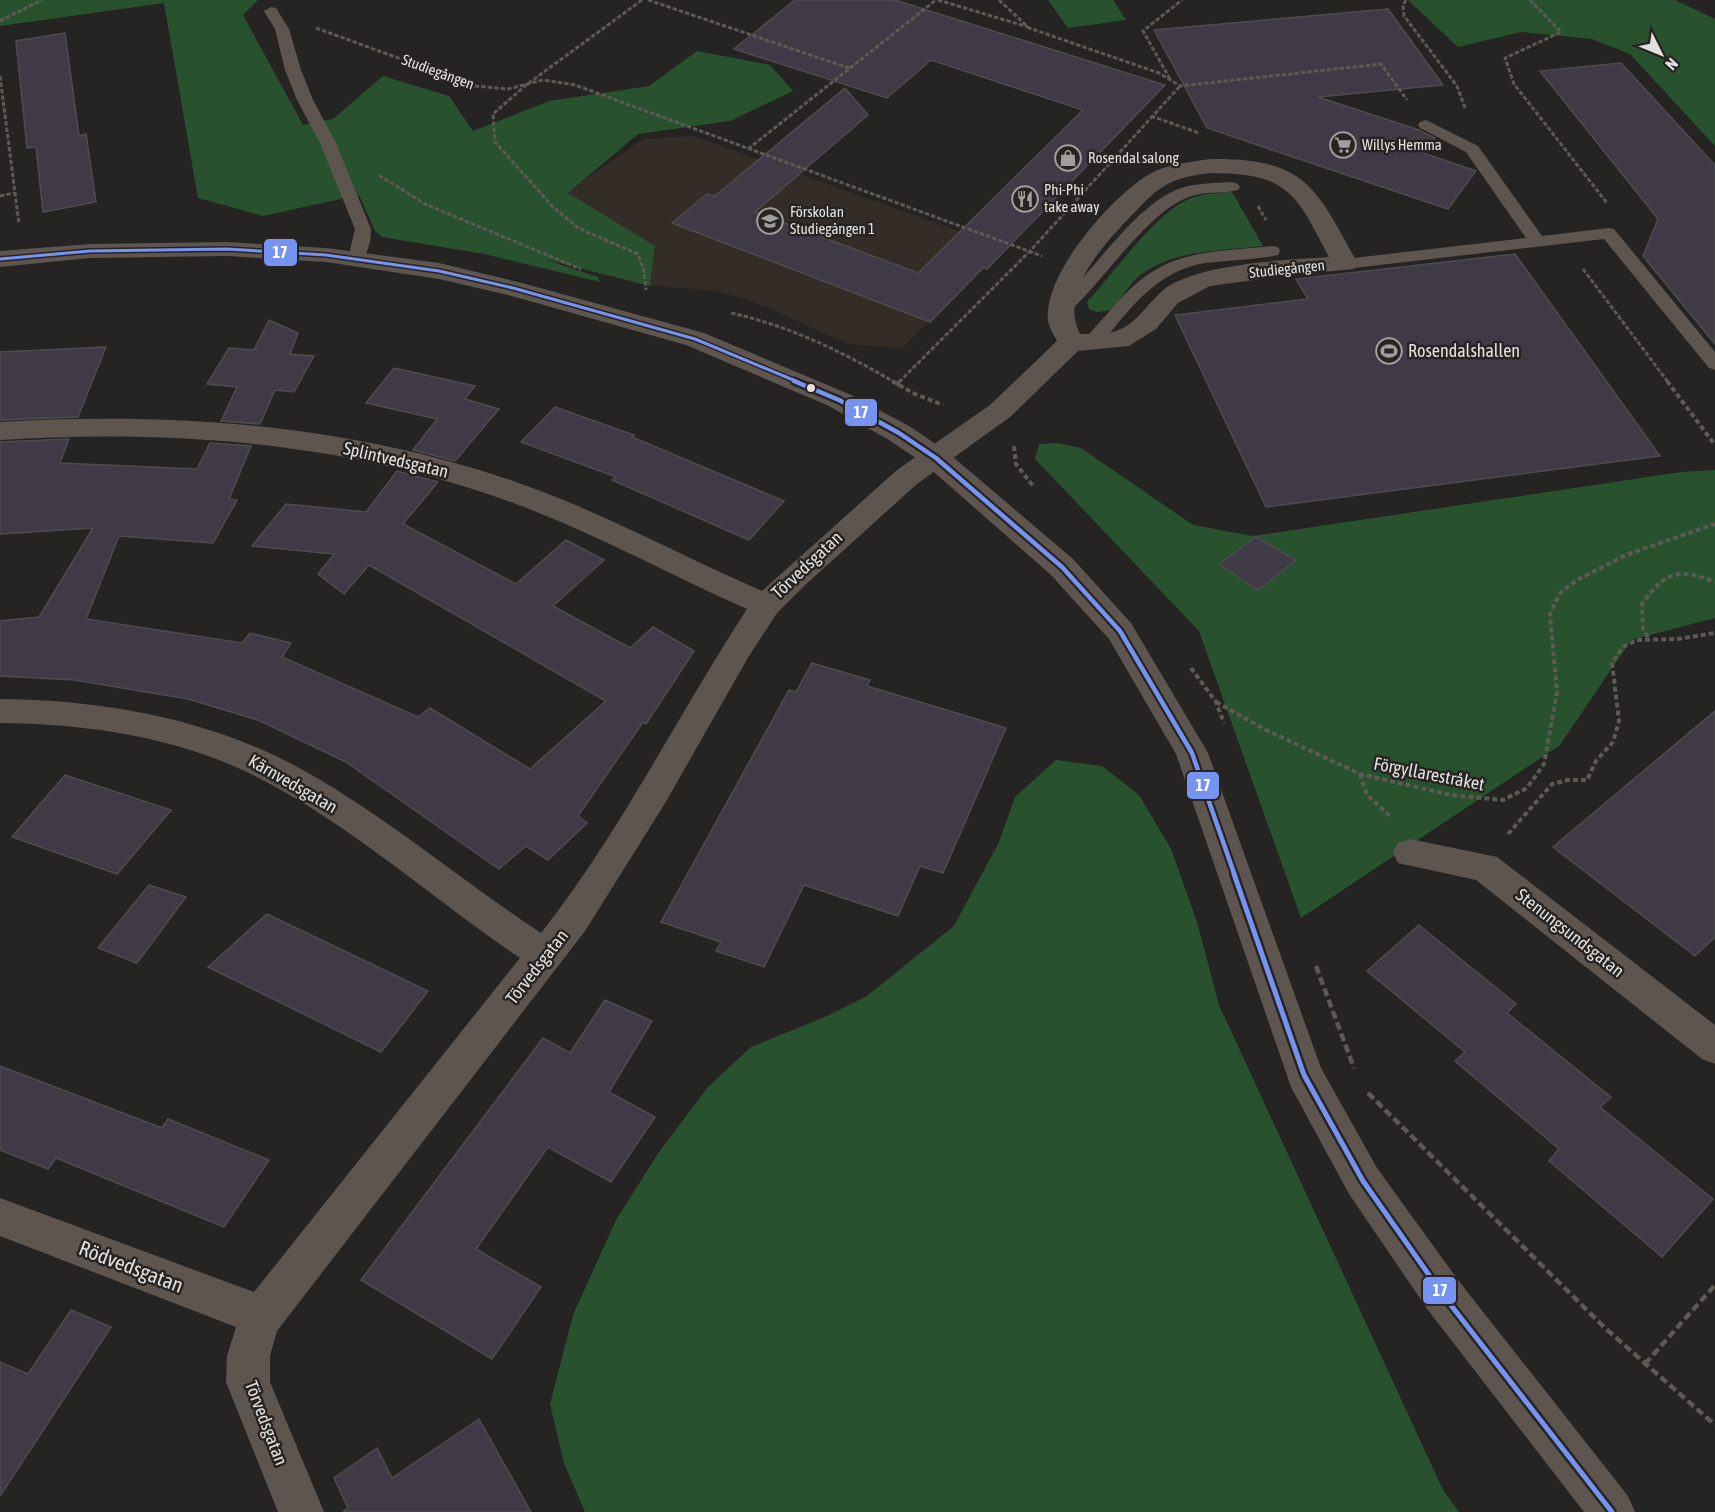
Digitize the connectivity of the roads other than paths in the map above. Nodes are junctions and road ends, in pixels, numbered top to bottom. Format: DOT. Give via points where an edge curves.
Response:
graph roads {
  1 [pos="271,11"];
  2 [pos="1426,125"];
  3 [pos="1537,241"];
  4 [pos="0,259"];
  5 [pos="357,259"];
  6 [pos="1346,264"];
  7 [pos="1082,342"];
  8 [pos="1715,364"];
  9 [pos="0,431"];
  10 [pos="936,458"];
  11 [pos="766,604"];
  12 [pos="0,711"];
  13 [pos="1410,853"];
  14 [pos="546,956"];
  15 [pos="1715,1047"];
  16 [pos="0,1217"];
  17 [pos="262,1317"];
  18 [pos="301,1512"];
  19 [pos="1612,1512"];
  1 -- 5 [label="lane" via="282,29 305,100 327,141 363,229"];
  2 -- 3 [label="lane" via="1472,149"];
  3 -- 6 [label="lane, Studiegången"];
  3 -- 8 [label="lane, Studiegången" via="1608,233"];
  4 -- 5 [label="street" via="163,248 270,251"];
  5 -- 10 [label="street" via="494,284 695,339 838,400"];
  6 -- 7 [label="street, Studiegången" via="1282,259 1205,279 1169,297 1147,323 1120,340"];
  6 -- 7 [label="street, Studiegången" via="1314,205 1300,189 1274,175 1234,176 1204,167 1171,174 1142,193 1075,266 1060,319"];
  7 -- 10 [label="street" via="1000,411"];
  9 -- 11 [label="street, Splintvedsgatan" via="153,427 226,432 286,437 411,462 535,500"];
  10 -- 11 [label="street, Törvedsgatan" via="873,505"];
  10 -- 19 [label="street" via="1062,567 1120,631 1191,753 1304,1075 1364,1181 1443,1295"];
  11 -- 14 [label="street, Törvedsgatan" via="652,795"];
  12 -- 14 [label="street, Kärnvedsgatan" via="36,710 110,719 236,753 291,780 347,815"];
  13 -- 15 [label="street, Stenungsundsgatan" via="1485,867"];
  14 -- 17 [label="street, Törvedsgatan"];
  16 -- 17 [label="street, Rödvedsgatan"];
  17 -- 18 [label="street, Törvedsgatan" via="246,1359 248,1382"];
}
